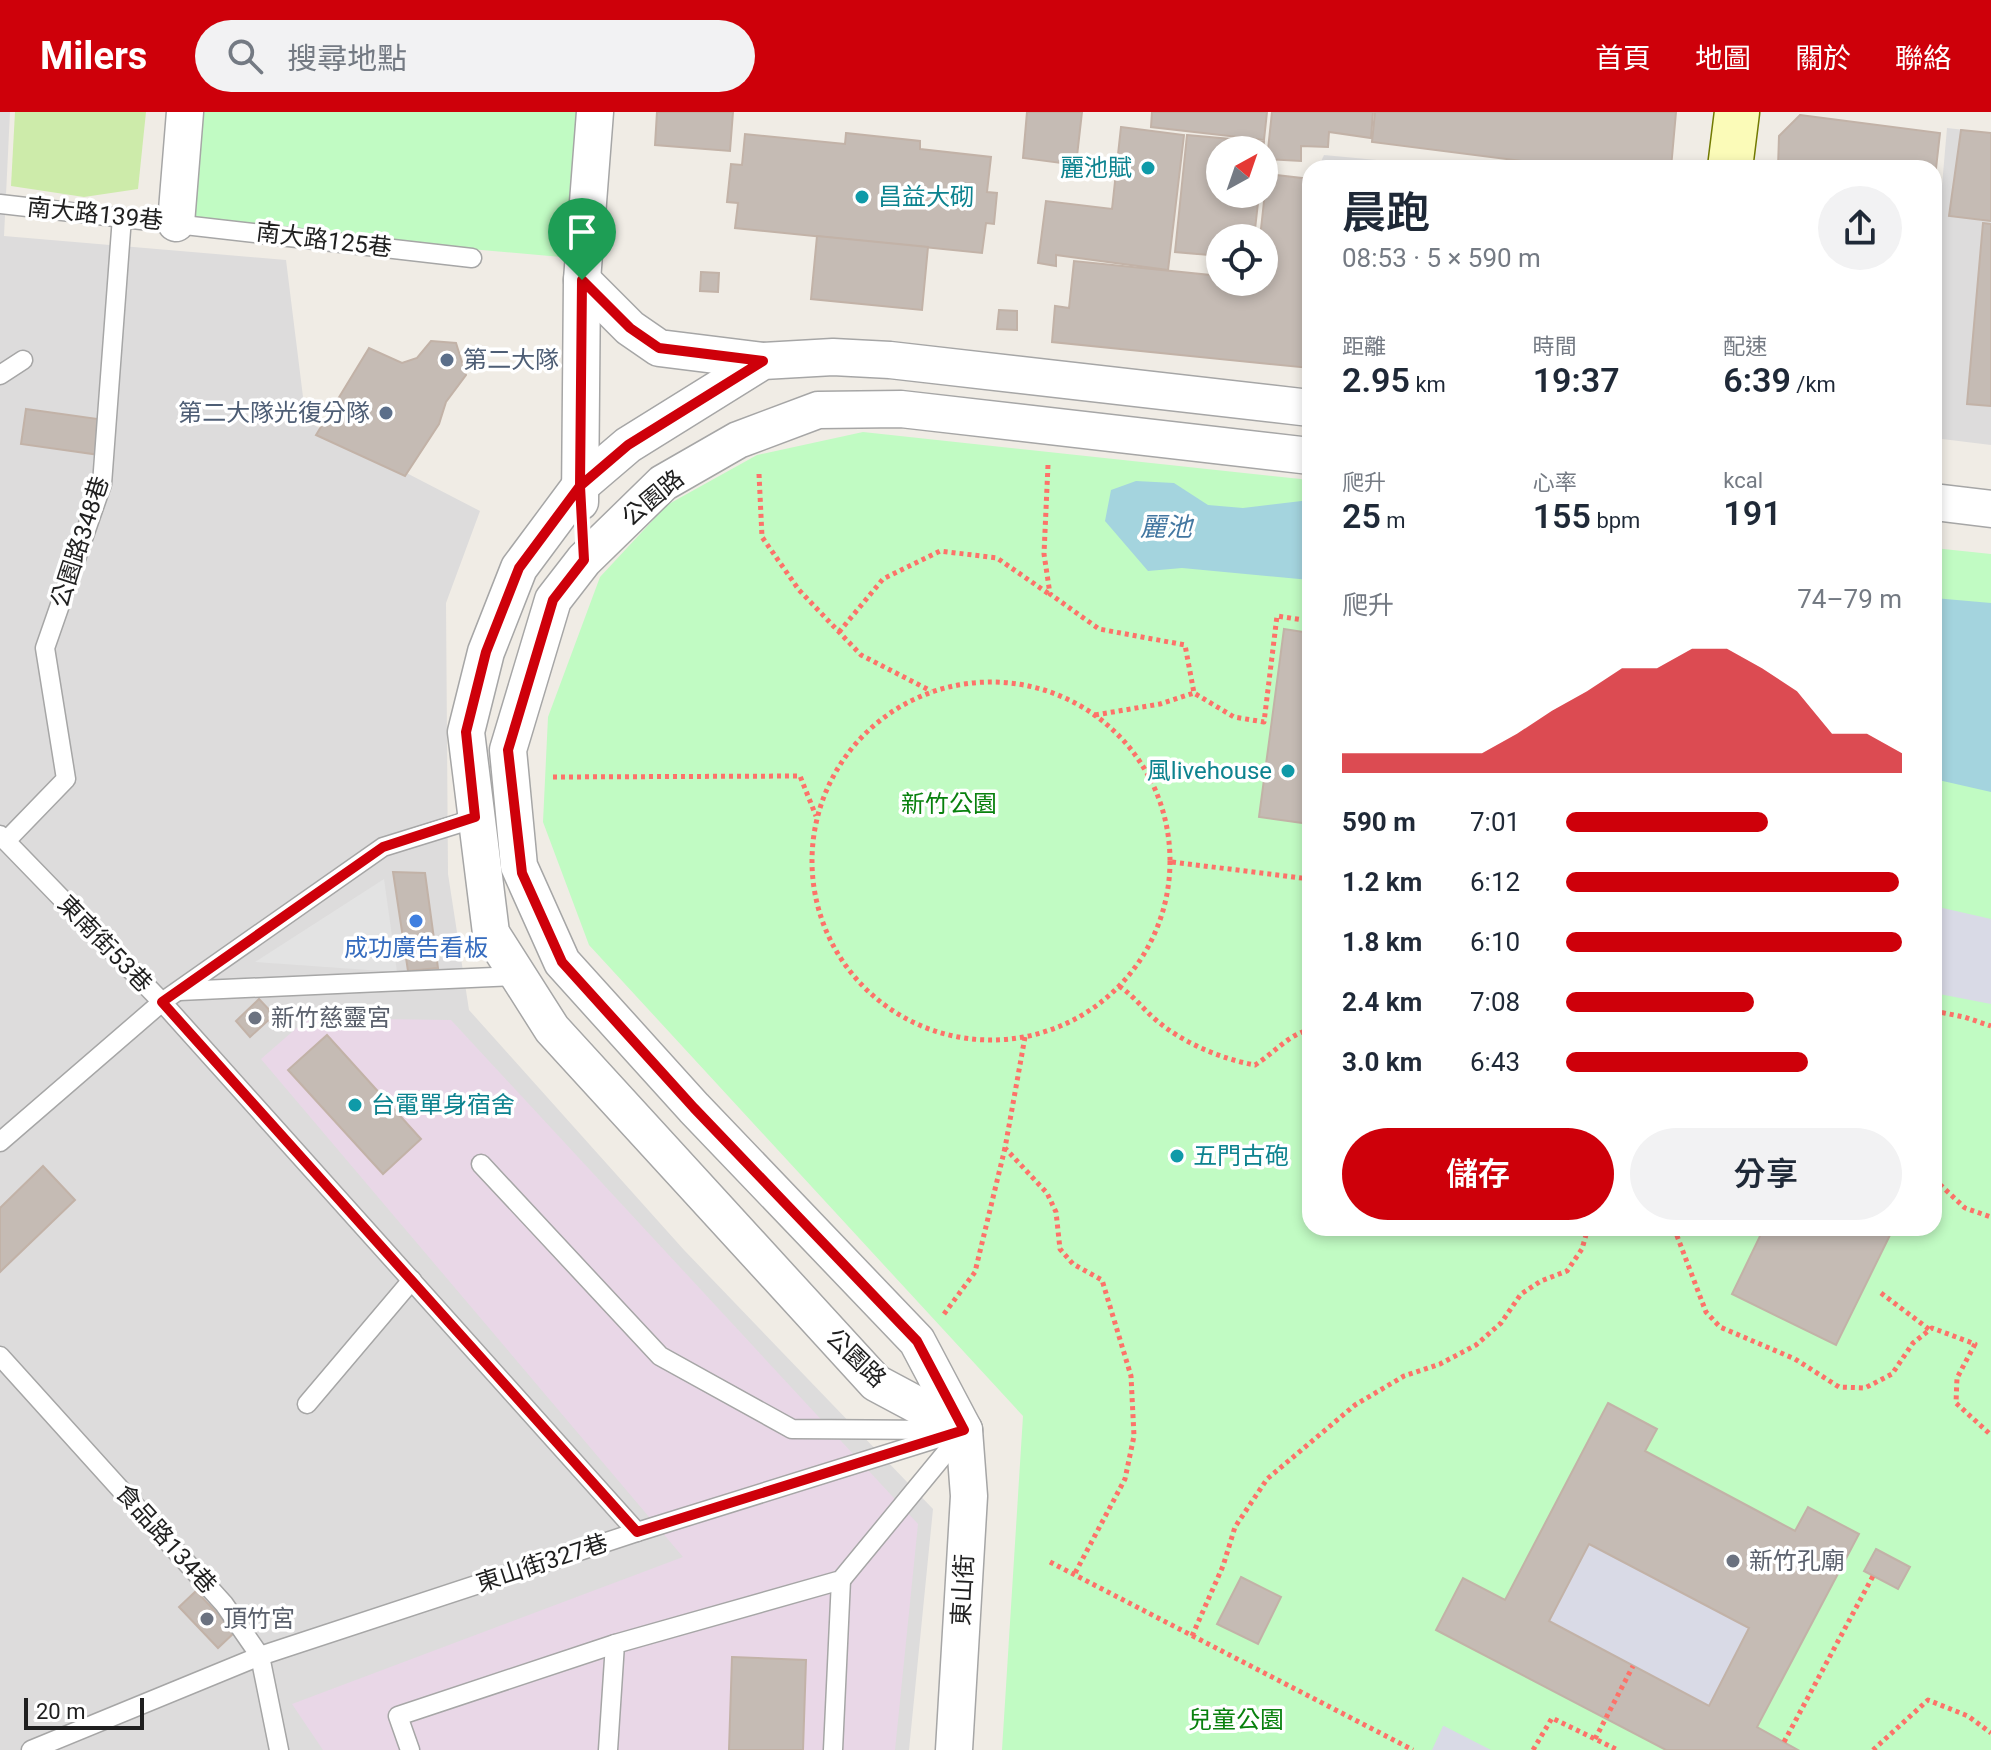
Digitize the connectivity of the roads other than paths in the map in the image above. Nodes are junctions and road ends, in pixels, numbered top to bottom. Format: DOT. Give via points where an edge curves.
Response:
graph roads {
  1 [pos="185,112"];
  2 [pos="595,112"];
  3 [pos="1737,112"];
  4 [pos="1731,160"];
  5 [pos="0,204"];
  6 [pos="122,217"];
  7 [pos="176,223"];
  8 [pos="472,258"];
  9 [pos="582,280"];
  10 [pos="23,360"];
  11 [pos="763,361"];
  12 [pos="0,375"];
  13 [pos="1302,407"];
  14 [pos="1302,455"];
  15 [pos="580,486"];
  16 [pos="1942,503"];
  17 [pos="1991,509"];
  18 [pos="584,560"];
  19 [pos="513,810"];
  20 [pos="475,817"];
  21 [pos="3,838"];
  22 [pos="518,976"];
  23 [pos="179,991"];
  24 [pos="162,1002"];
  25 [pos="0,1142"];
  26 [pos="481,1164"];
  27 [pos="412,1280"];
  28 [pos="0,1356"];
  29 [pos="307,1404"];
  30 [pos="964,1430"];
  31 [pos="637,1532"];
  32 [pos="841,1580"];
  33 [pos="615,1644"];
  34 [pos="260,1656"];
  35 [pos="31,1750"];
  36 [pos="279,1750"];
  37 [pos="410,1750"];
  38 [pos="608,1750"];
  39 [pos="833,1750"];
  40 [pos="954,1750"];
  1 -- 7 [label="street, 南大路139巷"];
  2 -- 9 [label="street"];
  3 -- 4 [label="street"];
  5 -- 6 [label="lane, 南大路139巷"];
  6 -- 7 [label="lane, 南大路139巷"];
  6 -- 21 [label="lane, 公園路348巷" via="102,484 45,648 66,779"];
  7 -- 8 [label="lane, 南大路125巷"];
  9 -- 11 [label="street" via="630,328 659,348"];
  9 -- 15 [label="street"];
  10 -- 12 [label="lane"];
  11 -- 13 [label="street, 公園路" via="890,360"];
  11 -- 15 [label="street, 公園路" via="628,445"];
  14 -- 18 [label="street, 公園路" via="901,409 818,410 738,440 663,483"];
  15 -- 18 [label="street"];
  15 -- 20 [label="street, 公園路" via="519,568 486,652 466,732"];
  16 -- 17 [label="street"];
  18 -- 19 [label="street, 公園路" via="553,600 508,750"];
  19 -- 20 [label="lane"];
  19 -- 30 [label="street, 公園路" via="519,866 562,962 917,1341"];
  20 -- 22 [label="street, 公園路" via="491,933"];
  20 -- 23 [label="lane" via="383,847"];
  21 -- 24 [label="lane, 東南街53巷"];
  22 -- 23 [label="lane"];
  22 -- 30 [label="street, 公園路" via="552,1029 876,1383"];
  23 -- 24 [label="lane"];
  24 -- 25 [label="lane, 東南街53巷"];
  24 -- 27 [label="lane"];
  26 -- 30 [label="lane" via="660,1356 792,1429"];
  27 -- 29 [label="lane"];
  27 -- 31 [label="lane"];
  28 -- 34 [label="lane, 食品路134巷" via="224,1604"];
  30 -- 31 [label="lane, 東山街327巷"];
  30 -- 32 [label="lane"];
  30 -- 40 [label="street, 東山街" via="969,1496"];
  31 -- 34 [label="lane, 東山街327巷"];
  32 -- 33 [label="lane"];
  32 -- 39 [label="lane"];
  33 -- 37 [label="lane" via="398,1716"];
  33 -- 38 [label="lane"];
  34 -- 35 [label="lane, 東山街327巷"];
  34 -- 36 [label="lane, 食品路134巷"];
}
